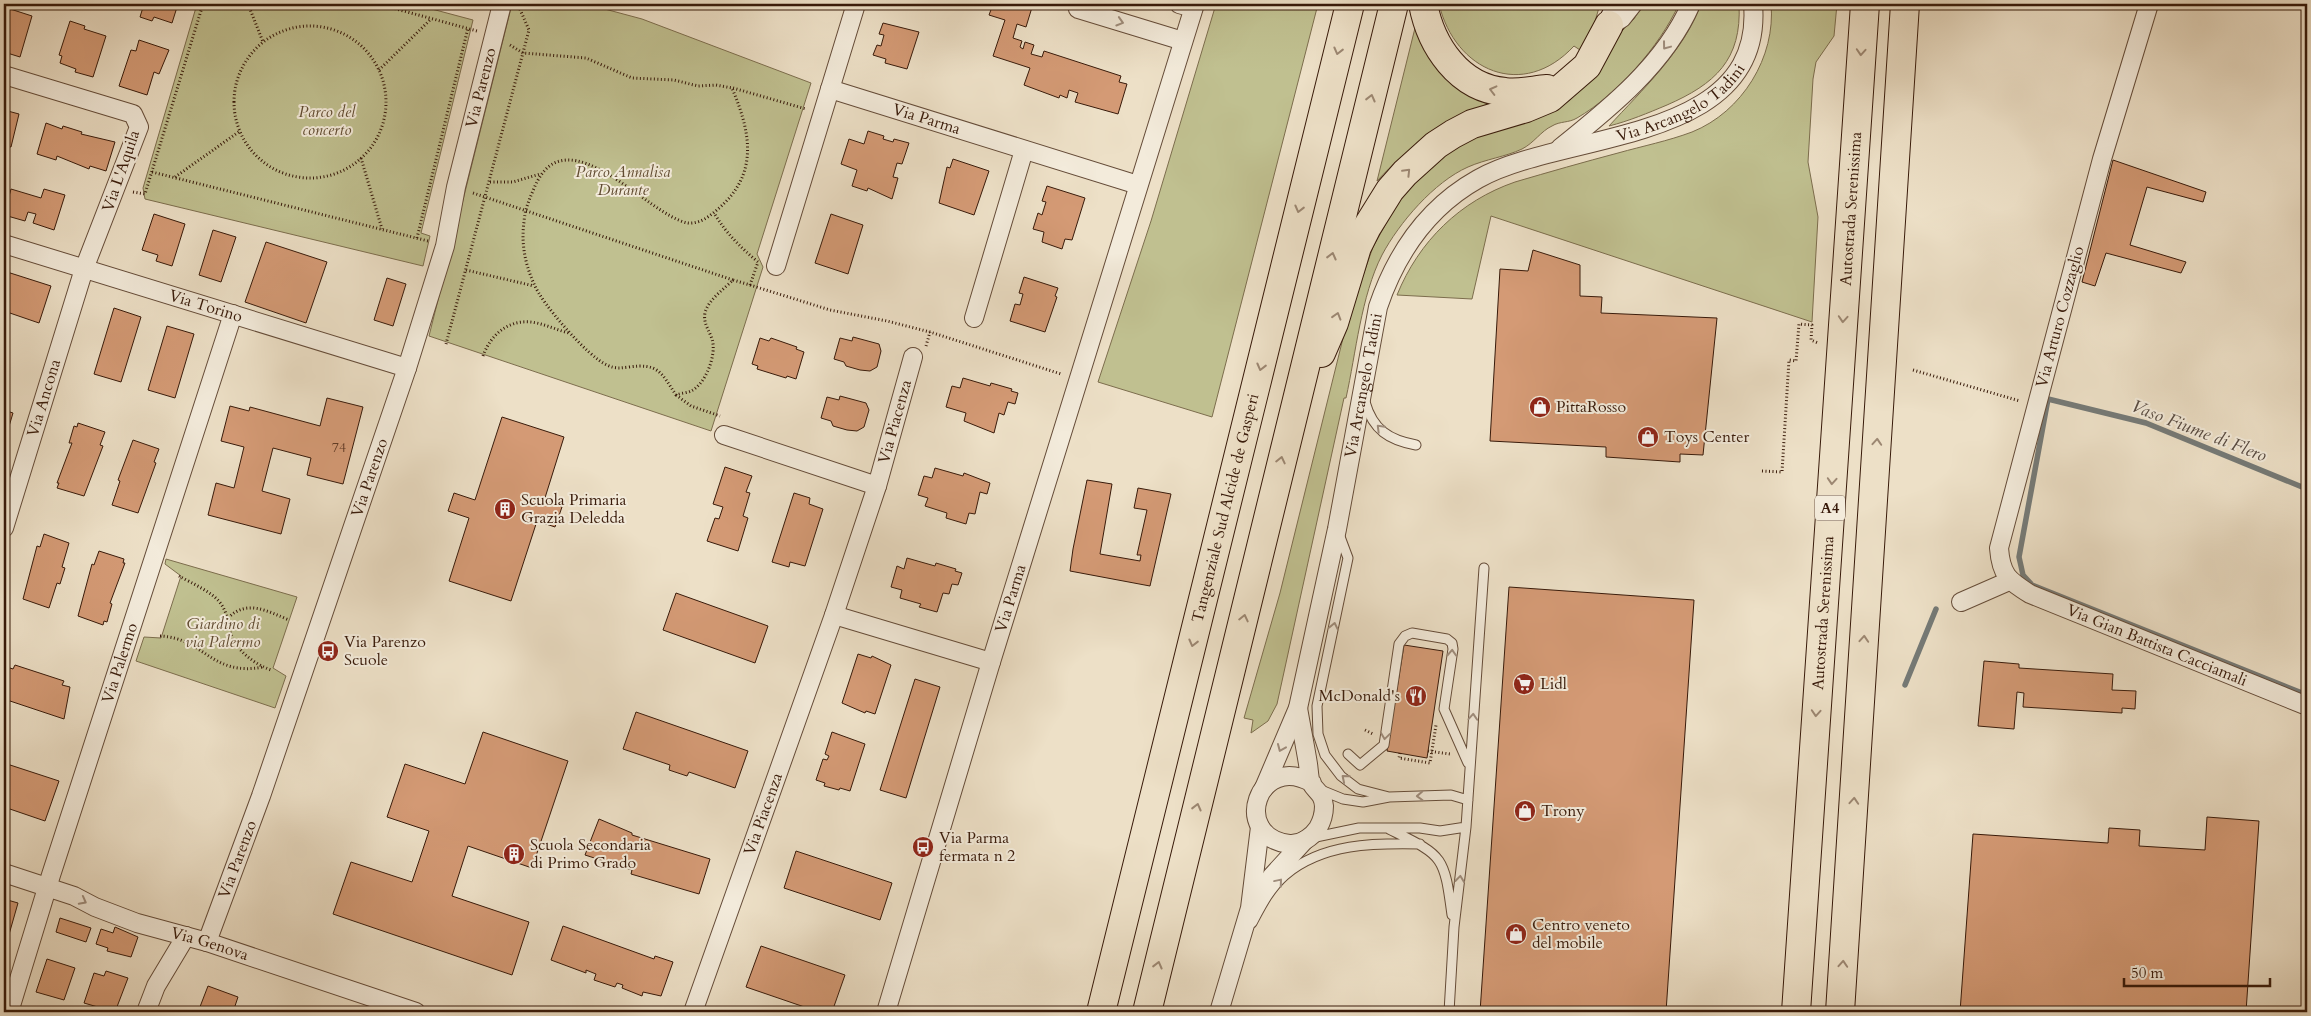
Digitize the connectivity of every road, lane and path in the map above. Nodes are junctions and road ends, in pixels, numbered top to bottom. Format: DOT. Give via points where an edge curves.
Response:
graph roads {
  1 [pos="203,4"];
  2 [pos="248,4"];
  3 [pos="378,4"];
  4 [pos="502,4"];
  5 [pos="517,4"];
  6 [pos="856,4"];
  7 [pos="1080,4"];
  8 [pos="1350,4"];
  9 [pos="1394,4"];
  10 [pos="1423,4"];
  11 [pos="1633,4"];
  12 [pos="1691,4"];
  13 [pos="1753,4"];
  14 [pos="1865,4"];
  15 [pos="1906,4"];
  16 [pos="2149,4"];
  17 [pos="1189,5"];
  18 [pos="1614,11"];
  19 [pos="431,18"];
  20 [pos="468,28"];
  21 [pos="494,38"];
  22 [pos="1183,41"];
  23 [pos="263,42"];
  24 [pos="523,53"];
  25 [pos="379,70"];
  26 [pos="4,75"];
  27 [pos="732,88"];
  28 [pos="1559,88"];
  29 [pos="830,89"];
  30 [pos="821,120"];
  31 [pos="240,131"];
  32 [pos="1024,150"];
  33 [pos="1556,152"];
  34 [pos="361,158"];
  35 [pos="152,172"];
  36 [pos="540,174"];
  37 [pos="174,177"];
  38 [pos="490,182"];
  39 [pos="1138,185"];
  40 [pos="456,187"];
  41 [pos="116,188"];
  42 [pos="486,198"];
  43 [pos="525,210"];
  44 [pos="714,212"];
  45 [pos="383,230"];
  46 [pos="417,238"];
  47 [pos="4,244"];
  48 [pos="445,246"];
  49 [pos="776,266"];
  50 [pos="84,269"];
  51 [pos="466,270"];
  52 [pos="733,280"];
  53 [pos="750,285"];
  54 [pos="535,286"];
  55 [pos="233,314"];
  56 [pos="974,318"];
  57 [pos="570,333"];
  58 [pos="446,344"];
  59 [pos="1819,344"];
  60 [pos="483,356"];
  61 [pos="913,357"];
  62 [pos="407,368"];
  63 [pos="1913,370"];
  64 [pos="1303,371"];
  65 [pos="1078,380"];
  66 [pos="1361,391"];
  67 [pos="676,395"];
  68 [pos="2037,406"];
  69 [pos="724,435"];
  70 [pos="1416,445"];
  71 [pos="1762,470"];
  72 [pos="877,486"];
  73 [pos="4,528"];
  74 [pos="1337,529"];
  75 [pos="1484,568"];
  76 [pos="179,576"];
  77 [pos="2009,580"];
  78 [pos="1961,602"];
  79 [pos="834,615"];
  80 [pos="228,618"];
  81 [pos="289,620"];
  82 [pos="160,636"];
  83 [pos="991,662"];
  84 [pos="264,667"];
  85 [pos="271,670"];
  86 [pos="2307,706"];
  87 [pos="1298,708"];
  88 [pos="1348,754"];
  89 [pos="1469,766"];
  90 [pos="1315,786"];
  91 [pos="1264,788"];
  92 [pos="1389,798"];
  93 [pos="1468,800"];
  94 [pos="1260,827"];
  95 [pos="1466,827"];
  96 [pos="1386,828"];
  97 [pos="1420,828"];
  98 [pos="1403,836"];
  99 [pos="1307,839"];
  100 [pos="1387,843"];
  101 [pos="1420,844"];
  102 [pos="4,873"];
  103 [pos="47,887"];
  104 [pos="1250,908"];
  105 [pos="1454,927"];
  106 [pos="186,936"];
  107 [pos="207,942"];
  108 [pos="1236,954"];
  109 [pos="9,1012"];
  110 [pos="146,1012"];
  111 [pos="416,1012"];
  112 [pos="693,1012"];
  113 [pos="886,1012"];
  114 [pos="1101,1012"];
  115 [pos="1147,1012"];
  116 [pos="1219,1012"];
  117 [pos="1449,1012"];
  118 [pos="1796,1012"];
  119 [pos="1840,1012"];
  1 -- 35 [label="path"];
  2 -- 23 [label="path"];
  3 -- 19 [label="path"];
  4 -- 21 [label="street, Via Parenzo"];
  5 -- 24 [label="path" via="529,30"];
  6 -- 29 [label="street"];
  7 -- 22 [label="street, one-way" via="1078,9"];
  8 -- 114 [label="highway, Tangenziale Sud Alcide de Gasperi, one-way"];
  64 -- 9 [label="highway, one-way"];
  28 -- 10 [label="highway, one-way" via="1506,92 1480,86 1468,79 1441,51 1429,28"];
  11 -- 18 [label="street" via="1622,18"];
  12 -- 33 [label="street, Via Arcangelo Tadini, one-way" via="1677,31 1623,95"];
  13 -- 33 [label="street, Via Arcangelo Tadini" via="1752,36 1744,57 1729,80 1707,100 1660,123"];
  14 -- 118 [label="highway, Autostrada Serenissima / A4, one-way"];
  119 -- 15 [label="highway, one-way"];
  16 -- 68 [label="street, Via Arturo Cozzaglio" via="2102,159"];
  17 -- 22 [label="street, Via Parma"];
  18 -- 28 [label="highway" via="1587,66"];
  19 -- 20 [label="path"];
  19 -- 25 [label="path"];
  20 -- 21 [label="path"];
  20 -- 46 [label="path"];
  21 -- 40 [label="street, Via Parenzo"];
  22 -- 39 [label="street, Via Parma"];
  23 -- 25 [label="path" via="298,26 337,30 354,40"];
  23 -- 31 [label="path" via="249,56 237,83 235,112"];
  24 -- 27 [label="path" via="586,58 632,78"];
  24 -- 38 [label="path"];
  25 -- 34 [label="path" via="385,88 382,126"];
  26 -- 41 [label="street, Via L'Aquila" via="133,114 139,127"];
  27 -- 30 [label="path" via="808,110 806,116"];
  27 -- 44 [label="path" via="748,138 747,165 738,187"];
  64 -- 28 [label="highway, one-way" via="1321,353 1327,341 1367,227 1405,173 1453,134 1484,120 1541,102"];
  29 -- 30 [label="street"];
  29 -- 32 [label="street, Via Parma"];
  30 -- 49 [label="street"];
  31 -- 34 [label="path" via="250,149 265,163 283,173 304,178 344,170"];
  31 -- 37 [label="path"];
  32 -- 39 [label="street, Via Parma"];
  32 -- 56 [label="street"];
  33 -- 66 [label="street, Via Arcangelo Tadini" via="1508,164 1478,178 1450,197 1415,233 1397,261 1384,291"];
  34 -- 45 [label="path"];
  35 -- 37 [label="path"];
  35 -- 41 [label="path" via="146,194"];
  36 -- 38 [label="path" via="513,182"];
  36 -- 43 [label="path"];
  36 -- 44 [label="path" via="553,164 570,160 587,163 603,170 674,218 689,223 699,222"];
  37 -- 45 [label="path"];
  38 -- 42 [label="path"];
  39 -- 65 [label="street, Via Parma"];
  40 -- 42 [label="path"];
  40 -- 48 [label="street, Via Parenzo"];
  41 -- 50 [label="street, Via L'Aquila"];
  42 -- 43 [label="path"];
  42 -- 51 [label="path"];
  43 -- 52 [label="path"];
  43 -- 54 [label="path" via="523,250"];
  44 -- 53 [label="path" via="738,246 758,262"];
  45 -- 46 [label="path"];
  46 -- 48 [label="path"];
  47 -- 50 [label="street, Via Torino"];
  48 -- 62 [label="street, Via Parenzo"];
  50 -- 55 [label="street, Via Torino"];
  50 -- 73 [label="street, Via Ancona"];
  51 -- 54 [label="path"];
  51 -- 58 [label="path"];
  52 -- 53 [label="path"];
  52 -- 67 [label="path" via="705,313 705,326 713,350 705,377 691,391"];
  53 -- 65 [label="path" via="830,310 930,332"];
  54 -- 57 [label="path"];
  55 -- 62 [label="street, Via Torino"];
  55 -- 103 [label="street, Via Palermo"];
  57 -- 60 [label="path" via="531,322 516,323 495,334"];
  57 -- 67 [label="path" via="609,366 653,367 662,373"];
  59 -- 71 [label="path" via="1811,340 1812,325 1799,324 1796,361 1789,360 1782,472"];
  61 -- 72 [label="street, Via Piacenza"];
  62 -- 107 [label="street, Via Parenzo" via="261,796"];
  63 -- 68 [label="path"];
  115 -- 64 [label="highway, one-way"];
  65 -- 83 [label="street, Via Parma"];
  70 -- 66 [label="lane, one-way" via="1395,441 1376,426"];
  66 -- 74 [label="street, Via Arcangelo Tadini"];
  67 -- 69 [label="path" via="691,406 729,419"];
  68 -- 77 [label="street, Via Arturo Cozzaglio" via="1999,548 2000,566"];
  69 -- 72 [label="street, Via Piacenza"];
  72 -- 79 [label="street, Via Piacenza"];
  74 -- 87 [label="street, Via Arcangelo Tadini"];
  92 -- 74 [label="lane, one-way" via="1358,789 1341,776 1325,754 1318,734 1316,706 1348,558"];
  89 -- 75 [label="lane, one-way"];
  76 -- 80 [label="path" via="215,598"];
  77 -- 78 [label="street"];
  77 -- 86 [label="street, Via Gian Battista Cacciamali" via="2030,594"];
  79 -- 83 [label="street"];
  79 -- 112 [label="street, Via Piacenza"];
  80 -- 81 [label="path" via="236,610 250,607"];
  80 -- 84 [label="path" via="230,632 239,648"];
  82 -- 84 [label="path" via="189,643 231,668"];
  83 -- 113 [label="street, Via Parma"];
  84 -- 85 [label="path"];
  87 -- 90 [label="street, Via Arcangelo Tadini"];
  87 -- 91 [label="street, Via Arcangelo Tadini, one-way"];
  89 -- 88 [label="lane, one-way" via="1444,708 1452,643 1447,639 1412,633 1399,644 1384,745 1360,765"];
  89 -- 93 [label="lane"];
  90 -- 91 [label="street" via="1301,777 1287,775 1272,780"];
  90 -- 92 [label="lane" via="1343,799 1362,802"];
  90 -- 99 [label="street, Via Arcangelo Tadini" via="1324,807 1322,820"];
  91 -- 94 [label="street, Via Arcangelo Tadini" via="1256,802 1255,813"];
  93 -- 92 [label="lane, one-way" via="1451,795"];
  93 -- 95 [label="lane"];
  94 -- 99 [label="street" via="1277,842 1293,844"];
  94 -- 104 [label="street, Via Arcangelo Tadini"];
  95 -- 97 [label="lane" via="1440,831"];
  105 -- 95 [label="lane, one-way"];
  96 -- 97 [label="lane"];
  96 -- 98 [label="lane"];
  96 -- 99 [label="lane" via="1359,828"];
  97 -- 98 [label="lane"];
  98 -- 100 [label="lane"];
  98 -- 101 [label="lane"];
  99 -- 104 [label="street, Via Arcangelo Tadini" via="1272,876"];
  100 -- 101 [label="lane"];
  108 -- 100 [label="lane, one-way" via="1264,900 1284,876 1322,854 1357,844"];
  101 -- 105 [label="lane" via="1433,852 1447,876"];
  102 -- 103 [label="street, Via Genova"];
  103 -- 106 [label="street, Via Genova, one-way" via="137,923"];
  103 -- 109 [label="street, Via Palermo"];
  104 -- 108 [label="street, Via Arcangelo Tadini"];
  105 -- 117 [label="lane"];
  106 -- 107 [label="street, Via Genova"];
  106 -- 110 [label="street" via="156,986"];
  107 -- 111 [label="street, Via Genova"];
  108 -- 116 [label="street, Via Arcangelo Tadini"];
}
